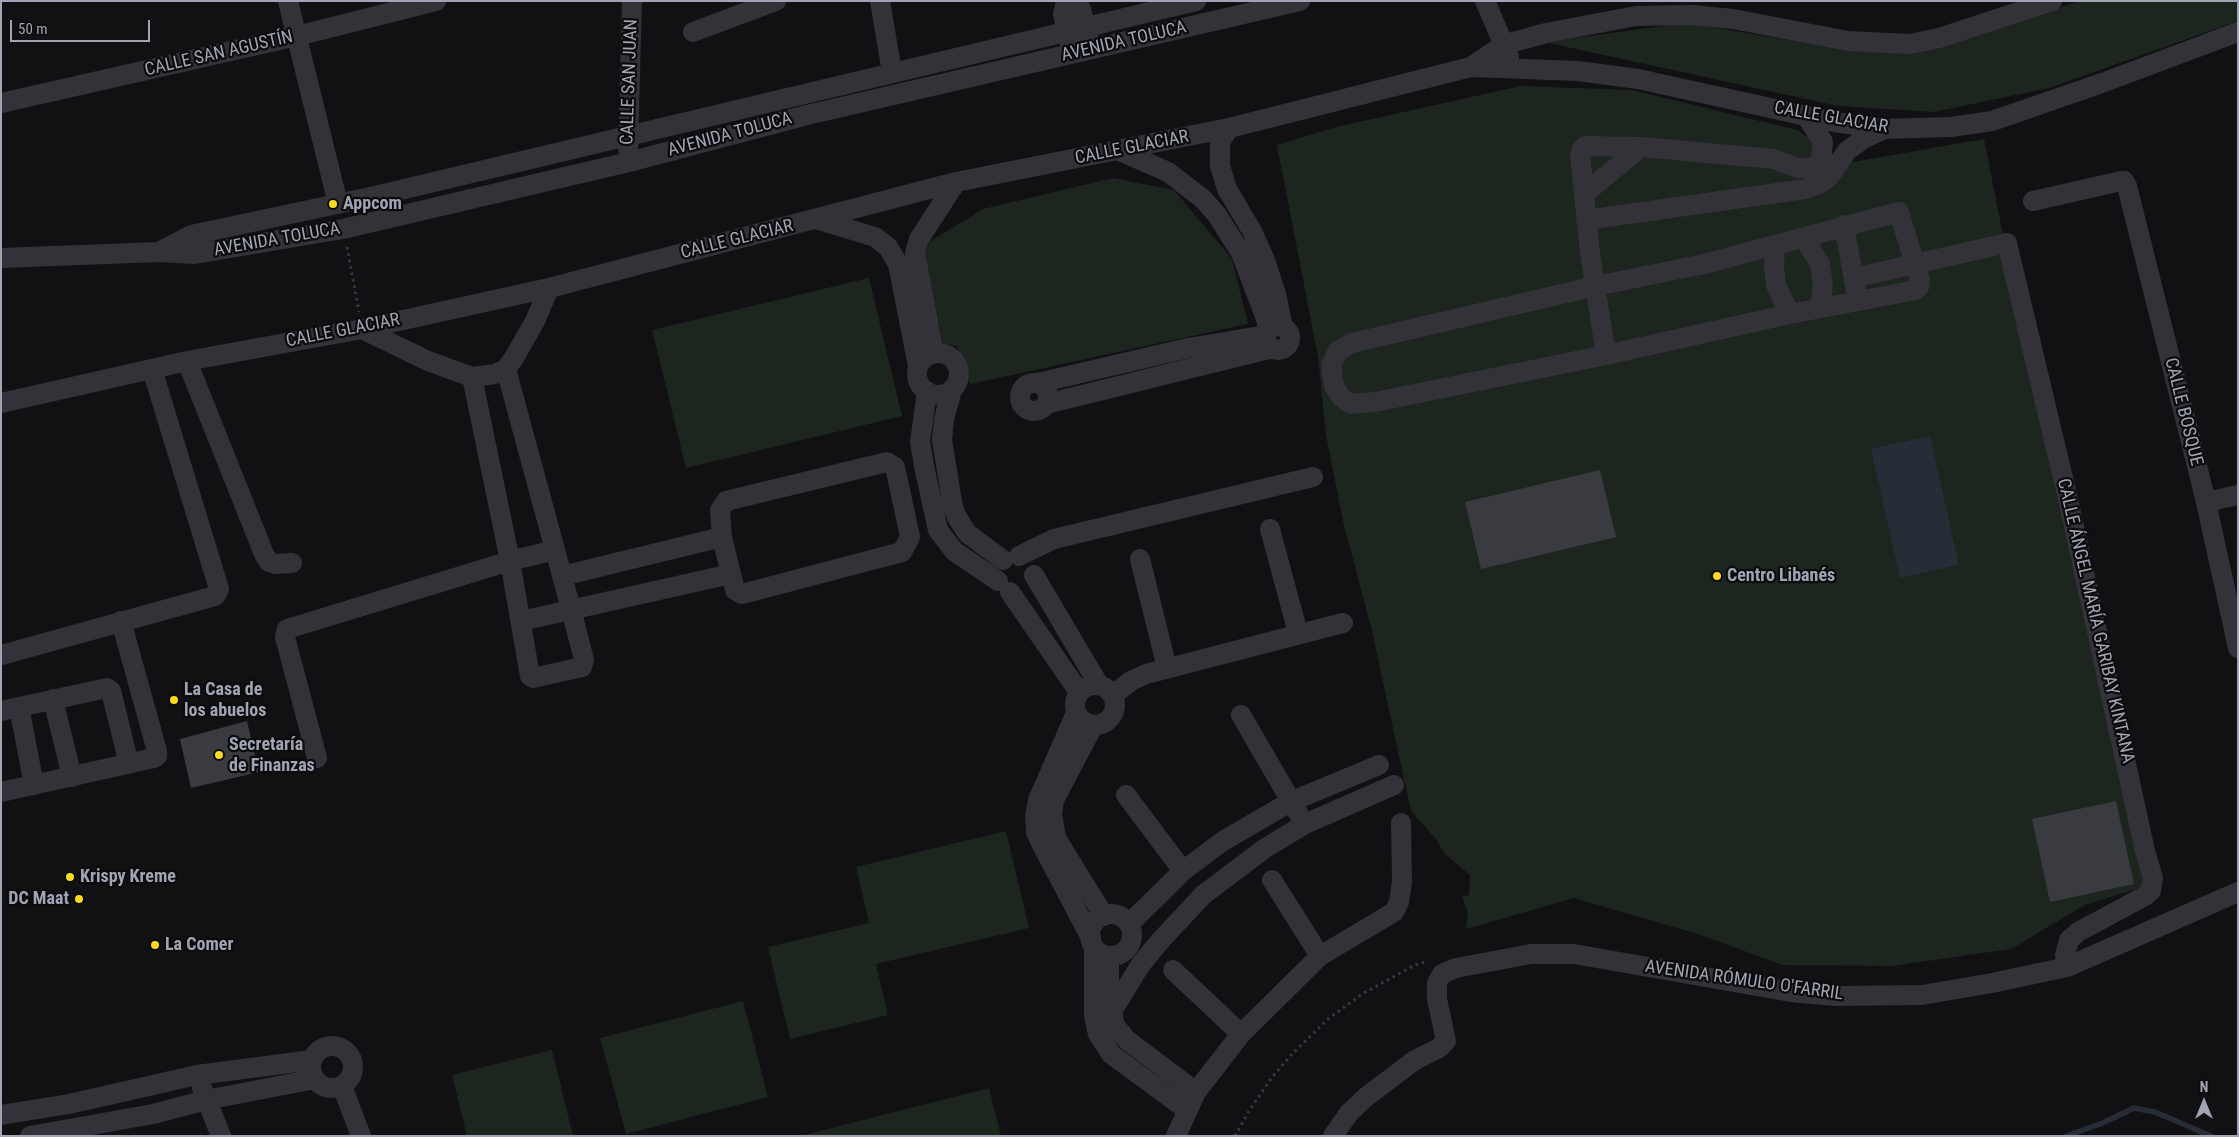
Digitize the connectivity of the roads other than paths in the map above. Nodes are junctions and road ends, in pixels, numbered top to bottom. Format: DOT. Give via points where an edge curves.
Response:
graph roads {
  1 [pos="288,1"];
  2 [pos="436,1"];
  3 [pos="632,1"];
  4 [pos="776,1"];
  5 [pos="880,1"];
  6 [pos="1066,1"];
  7 [pos="1074,1"];
  8 [pos="1196,1"];
  9 [pos="1300,1"];
  10 [pos="1485,1"];
  11 [pos="2052,1"];
  12 [pos="736,8"];
  13 [pos="1076,30"];
  14 [pos="693,32"];
  15 [pos="2238,32"];
  16 [pos="297,36"];
  17 [pos="1503,45"];
  18 [pos="1082,51"];
  19 [pos="1472,67"];
  20 [pos="1514,69"];
  21 [pos="892,72"];
  22 [pos="1,103"];
  23 [pos="1807,117"];
  24 [pos="1229,128"];
  25 [pos="1885,129"];
  26 [pos="628,136"];
  27 [pos="1823,142"];
  28 [pos="1641,147"];
  29 [pos="1120,151"];
  30 [pos="1847,151"];
  31 [pos="629,162"];
  32 [pos="1815,176"];
  33 [pos="956,182"];
  34 [pos="1584,194"];
  35 [pos="2033,201"];
  36 [pos="1234,202"];
  37 [pos="338,204"];
  38 [pos="1217,216"];
  39 [pos="817,220"];
  40 [pos="1586,220"];
  41 [pos="1844,225"];
  42 [pos="1804,238"];
  43 [pos="1775,246"];
  44 [pos="158,252"];
  45 [pos="1,258"];
  46 [pos="1916,265"];
  47 [pos="1854,278"];
  48 [pos="1596,286"];
  49 [pos="549,288"];
  50 [pos="1858,300"];
  51 [pos="1820,308"];
  52 [pos="1790,314"];
  53 [pos="362,329"];
  54 [pos="1273,335"];
  55 [pos="1188,348"];
  56 [pos="1224,351"];
  57 [pos="934,353"];
  58 [pos="1606,355"];
  59 [pos="187,360"];
  60 [pos="918,366"];
  61 [pos="1106,367"];
  62 [pos="1192,368"];
  63 [pos="152,369"];
  64 [pos="506,369"];
  65 [pos="472,377"];
  66 [pos="1110,388"];
  67 [pos="952,390"];
  68 [pos="927,392"];
  69 [pos="1,403"];
  70 [pos="1313,477"];
  71 [pos="2238,495"];
  72 [pos="2206,502"];
  73 [pos="1270,529"];
  74 [pos="722,536"];
  75 [pos="554,550"];
  76 [pos="1011,558"];
  77 [pos="1140,558"];
  78 [pos="510,561"];
  79 [pos="292,563"];
  80 [pos="731,574"];
  81 [pos="1034,575"];
  82 [pos="562,576"];
  83 [pos="1004,586"];
  84 [pos="571,609"];
  85 [pos="521,621"];
  86 [pos="121,622"];
  87 [pos="1344,623"];
  88 [pos="1298,633"];
  89 [pos="2238,648"];
  90 [pos="1,655"];
  91 [pos="1167,668"];
  92 [pos="1106,690"];
  93 [pos="1079,692"];
  94 [pos="53,699"];
  95 [pos="10,709"];
  96 [pos="1076,713"];
  97 [pos="1241,715"];
  98 [pos="1093,726"];
  99 [pos="317,758"];
  100 [pos="128,764"];
  101 [pos="1379,765"];
  102 [pos="72,777"];
  103 [pos="34,785"];
  104 [pos="1394,785"];
  105 [pos="1,792"];
  106 [pos="1126,795"];
  107 [pos="1290,802"];
  108 [pos="1401,823"];
  109 [pos="1305,824"];
  110 [pos="1183,871"];
  111 [pos="1272,880"];
  112 [pos="2238,892"];
  113 [pos="1104,916"];
  114 [pos="1129,924"];
  115 [pos="1098,947"];
  116 [pos="1320,956"];
  117 [pos="2066,961"];
  118 [pos="1173,970"];
  119 [pos="1111,1012"];
  120 [pos="1240,1034"];
  121 [pos="313,1069"];
  122 [pos="196,1075"];
  123 [pos="342,1086"];
  124 [pos="206,1100"];
  125 [pos="1191,1101"];
  126 [pos="69,1104"];
  127 [pos="1,1115"];
  128 [pos="77,1132"];
  129 [pos="30,1136"];
  130 [pos="221,1136"];
  131 [pos="361,1136"];
  132 [pos="1176,1136"];
  133 [pos="1333,1136"];
  1 -- 16 [label="street"];
  2 -- 16 [label="street, CALLE SAN AGUSTÍN"];
  3 -- 26 [label="street, CALLE SAN JUAN"];
  4 -- 12 [label="street"];
  5 -- 21 [label="street"];
  6 -- 13 [label="street" via="1063,14"];
  7 -- 13 [label="street" via="1081,9"];
  8 -- 13 [label="street, AVENIDA TOLUCA"];
  9 -- 18 [label="street, AVENIDA TOLUCA"];
  10 -- 17 [label="street"];
  11 -- 17 [label="street, CALLE GLACIAR" via="1939,38 1910,44 1848,41 1733,19 1692,15 1636,16 1546,33"];
  12 -- 14 [label="street"];
  13 -- 18 [label="street"];
  13 -- 21 [label="street, AVENIDA TOLUCA"];
  15 -- 25 [label="street, CALLE GLACIAR" via="1992,121"];
  16 -- 22 [label="street, CALLE SAN AGUSTÍN"];
  16 -- 37 [label="street"];
  17 -- 19 [label="street, CALLE GLACIAR"];
  17 -- 20 [label="street"];
  18 -- 31 [label="street, AVENIDA TOLUCA" via="753,129"];
  19 -- 20 [label="street, CALLE GLACIAR"];
  19 -- 24 [label="street, CALLE GLACIAR"];
  20 -- 23 [label="street, CALLE GLACIAR" via="1578,71 1638,79"];
  21 -- 26 [label="street, AVENIDA TOLUCA"];
  23 -- 25 [label="street, CALLE GLACIAR"];
  23 -- 27 [label="street"];
  24 -- 29 [label="street, CALLE GLACIAR"];
  24 -- 36 [label="street" via="1220,142 1220,166"];
  25 -- 30 [label="street"];
  26 -- 31 [label="street, CALLE SAN JUAN"];
  26 -- 37 [label="street, AVENIDA TOLUCA"];
  27 -- 30 [label="street"];
  27 -- 32 [label="street"];
  28 -- 32 [label="street" via="1774,159"];
  28 -- 34 [label="street"];
  28 -- 34 [label="street" via="1585,146 1580,154"];
  29 -- 33 [label="street, CALLE GLACIAR"];
  29 -- 38 [label="street" via="1168,172 1203,199"];
  30 -- 32 [label="street" via="1830,177"];
  31 -- 44 [label="street, AVENIDA TOLUCA" via="343,229 195,254"];
  32 -- 40 [label="street" via="1805,189"];
  33 -- 39 [label="street, CALLE GLACIAR"];
  33 -- 57 [label="street" via="919,239 915,253"];
  34 -- 40 [label="street"];
  35 -- 72 [label="street, CALLE BOSQUE" via="2121,181 2128,186"];
  36 -- 38 [label="street"];
  36 -- 54 [label="street" via="1252,231 1276,294"];
  37 -- 44 [label="street, AVENIDA TOLUCA" via="191,235"];
  38 -- 54 [label="street" via="1241,253"];
  39 -- 49 [label="street, CALLE GLACIAR"];
  39 -- 60 [label="street" via="876,238 888,247 898,264"];
  40 -- 48 [label="street"];
  41 -- 42 [label="street"];
  41 -- 46 [label="street" via="1899,212"];
  41 -- 47 [label="street"];
  42 -- 43 [label="street"];
  42 -- 51 [label="street" via="1820,264 1823,286"];
  43 -- 48 [label="street"];
  43 -- 52 [label="street" via="1776,285"];
  44 -- 45 [label="street, AVENIDA TOLUCA"];
  46 -- 47 [label="street"];
  46 -- 50 [label="street" via="1920,280 1916,290"];
  46 -- 117 [label="street, CALLE ÁNGEL MARÍA GARIBAY KINTANA" via="2008,243 2153,878 2151,891 2145,896 2069,940"];
  47 -- 50 [label="street"];
  48 -- 58 [label="street"];
  48 -- 58 [label="street" via="1352,344 1338,351 1331,366 1334,386 1350,404 1375,402"];
  49 -- 53 [label="street, CALLE GLACIAR"];
  49 -- 64 [label="street" via="535,321"];
  50 -- 51 [label="street"];
  51 -- 52 [label="street"];
  52 -- 58 [label="street"];
  53 -- 59 [label="street, CALLE GLACIAR"];
  53 -- 65 [label="street"];
  54 -- 56 [label="street"];
  55 -- 56 [label="street"];
  55 -- 61 [label="street"];
  55 -- 62 [label="street"];
  56 -- 62 [label="street"];
  57 -- 60 [label="street" via="924,357"];
  57 -- 67 [label="street" via="945,353 959,370"];
  59 -- 63 [label="street, CALLE GLACIAR"];
  59 -- 79 [label="street" via="264,554 275,564"];
  60 -- 68 [label="street" via="920,385"];
  61 -- 66 [label="street"];
  61 -- 66 [label="street" via="1032,382 1021,389 1020,402 1036,411 1046,404"];
  62 -- 66 [label="street"];
  63 -- 69 [label="street, CALLE GLACIAR"];
  63 -- 86 [label="street" via="219,589 215,596"];
  64 -- 65 [label="street"];
  64 -- 75 [label="street"];
  65 -- 78 [label="street"];
  67 -- 68 [label="street" via="944,394"];
  67 -- 76 [label="street" via="942,440 953,507 967,533"];
  68 -- 83 [label="street" via="920,442 938,530 954,551"];
  70 -- 76 [label="street" via="1054,539"];
  71 -- 72 [label="street"];
  72 -- 89 [label="street, CALLE BOSQUE"];
  73 -- 88 [label="street"];
  74 -- 80 [label="street"];
  74 -- 80 [label="street" via="720,510 726,501 887,462 895,467 910,537 902,552 742,594 736,590"];
  74 -- 82 [label="street"];
  75 -- 78 [label="street"];
  75 -- 82 [label="street"];
  76 -- 81 [label="street" via="1027,560"];
  76 -- 83 [label="street" via="999,566"];
  77 -- 91 [label="street"];
  78 -- 85 [label="street"];
  78 -- 99 [label="street" via="287,629 285,637"];
  80 -- 84 [label="street"];
  81 -- 83 [label="street" via="1032,583 1019,592"];
  81 -- 92 [label="street"];
  82 -- 84 [label="street"];
  83 -- 93 [label="street"];
  84 -- 85 [label="street"];
  84 -- 85 [label="street" via="583,665 533,678 530,676"];
  86 -- 90 [label="street"];
  86 -- 100 [label="street" via="157,751 154,758"];
  87 -- 88 [label="street"];
  88 -- 91 [label="street"];
  91 -- 92 [label="street"];
  92 -- 93 [label="street" via="1088,686"];
  92 -- 98 [label="street" via="1116,706 1113,716 1104,724"];
  93 -- 96 [label="street" via="1075,702"];
  94 -- 95 [label="street"];
  94 -- 100 [label="street" via="103,687 111,690"];
  94 -- 102 [label="street"];
  95 -- 103 [label="street"];
  96 -- 98 [label="street" via="1083,722"];
  96 -- 115 [label="street" via="1038,800 1036,832"];
  97 -- 107 [label="street"];
  98 -- 113 [label="street" via="1054,800 1052,814 1056,838"];
  100 -- 102 [label="street"];
  101 -- 107 [label="street"];
  102 -- 103 [label="street"];
  103 -- 105 [label="street"];
  104 -- 109 [label="street"];
  106 -- 110 [label="street"];
  107 -- 109 [label="street"];
  107 -- 110 [label="street" via="1223,840"];
  108 -- 116 [label="street" via="1402,882 1394,912"];
  109 -- 119 [label="street" via="1264,849 1203,895 1141,964"];
  110 -- 114 [label="street"];
  111 -- 116 [label="street"];
  112 -- 117 [label="street, AVENIDA RÓMULO O'FARRIL"];
  113 -- 114 [label="street" via="1122,917"];
  113 -- 115 [label="street" via="1091,929"];
  114 -- 115 [label="street" via="1132,933 1127,950 1119,955"];
  115 -- 119 [label="street"];
  115 -- 125 [label="street" via="1094,1016 1098,1034 1111,1054"];
  116 -- 120 [label="street"];
  117 -- 133 [label="street, AVENIDA RÓMULO O'FARRIL" via="1992,983 1922,995 1835,996 1791,992 1574,954 1531,954 1456,968 1442,974 1437,983 1446,1041 1366,1096"];
  118 -- 120 [label="street"];
  119 -- 125 [label="street" via="1115,1026 1127,1040"];
  120 -- 125 [label="street"];
  121 -- 122 [label="street"];
  121 -- 123 [label="street" via="323,1086"];
  121 -- 123 [label="street" via="317,1051 330,1045 342,1048 353,1063 353,1070"];
  121 -- 124 [label="street"];
  122 -- 124 [label="street"];
  122 -- 126 [label="street"];
  123 -- 131 [label="street"];
  124 -- 128 [label="street"];
  124 -- 130 [label="street"];
  125 -- 132 [label="street"];
  126 -- 127 [label="street"];
  126 -- 128 [label="street"];
  128 -- 129 [label="street"];
}
